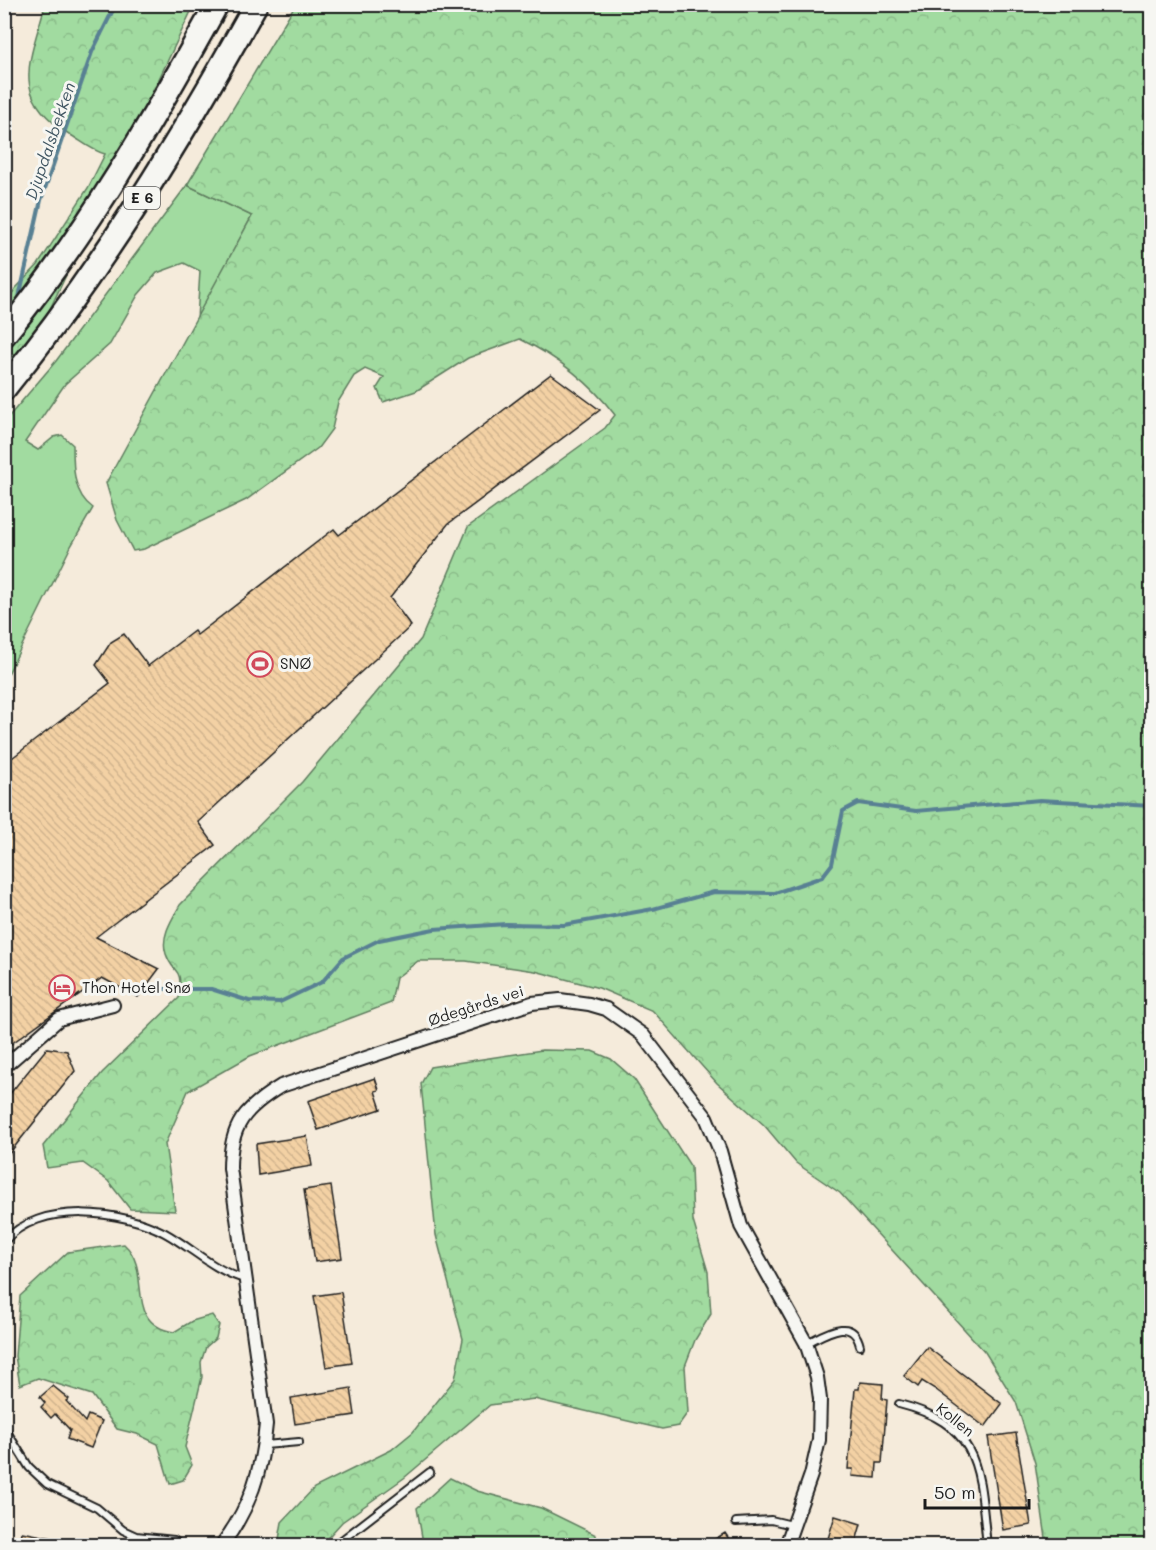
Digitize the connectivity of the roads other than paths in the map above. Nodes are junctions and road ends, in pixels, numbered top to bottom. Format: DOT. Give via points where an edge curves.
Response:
graph roads {
  1 [pos="217,4"];
  2 [pos="256,4"];
  3 [pos="4,335"];
  4 [pos="4,389"];
  5 [pos="113,1005"];
  6 [pos="4,1067"];
  7 [pos="4,1242"];
  8 [pos="246,1279"];
  9 [pos="806,1343"];
  10 [pos="860,1346"];
  11 [pos="899,1404"];
  12 [pos="4,1427"];
  13 [pos="299,1442"];
  14 [pos="265,1445"];
  15 [pos="430,1472"];
  16 [pos="736,1522"];
  17 [pos="792,1525"];
  18 [pos="181,1545"];
  19 [pos="221,1545"];
  20 [pos="334,1545"];
  21 [pos="786,1545"];
  22 [pos="987,1545"];
  1 -- 3 [label="highway, E 6" via="82,230"];
  2 -- 4 [label="highway, E 6" via="110,249"];
  5 -- 6 [label="street" via="59,1019"];
  7 -- 8 [label="lane" via="24,1225 66,1213 130,1219 163,1232 229,1275"];
  8 -- 9 [label="street, Ødegårds vei" via="230,1153 237,1126 253,1106 282,1086 515,1007 575,1001 606,1009 634,1028 694,1098 714,1134 741,1226"];
  8 -- 14 [label="street, Ødegårds vei" via="265,1401"];
  9 -- 10 [label="lane" via="842,1328 851,1329"];
  9 -- 17 [label="street, Ødegårds vei" via="817,1377 821,1420 813,1467"];
  11 -- 22 [label="lane, Kollen" via="936,1418 969,1446 976,1463"];
  12 -- 18 [label="lane" via="29,1467 46,1484 97,1508 136,1536 174,1540"];
  13 -- 14 [label="lane"];
  14 -- 19 [label="street, Ødegårds vei" via="245,1510"];
  15 -- 20 [label="lane"];
  16 -- 17 [label="lane" via="771,1520"];
  17 -- 21 [label="street, Ødegårds vei"];
}
